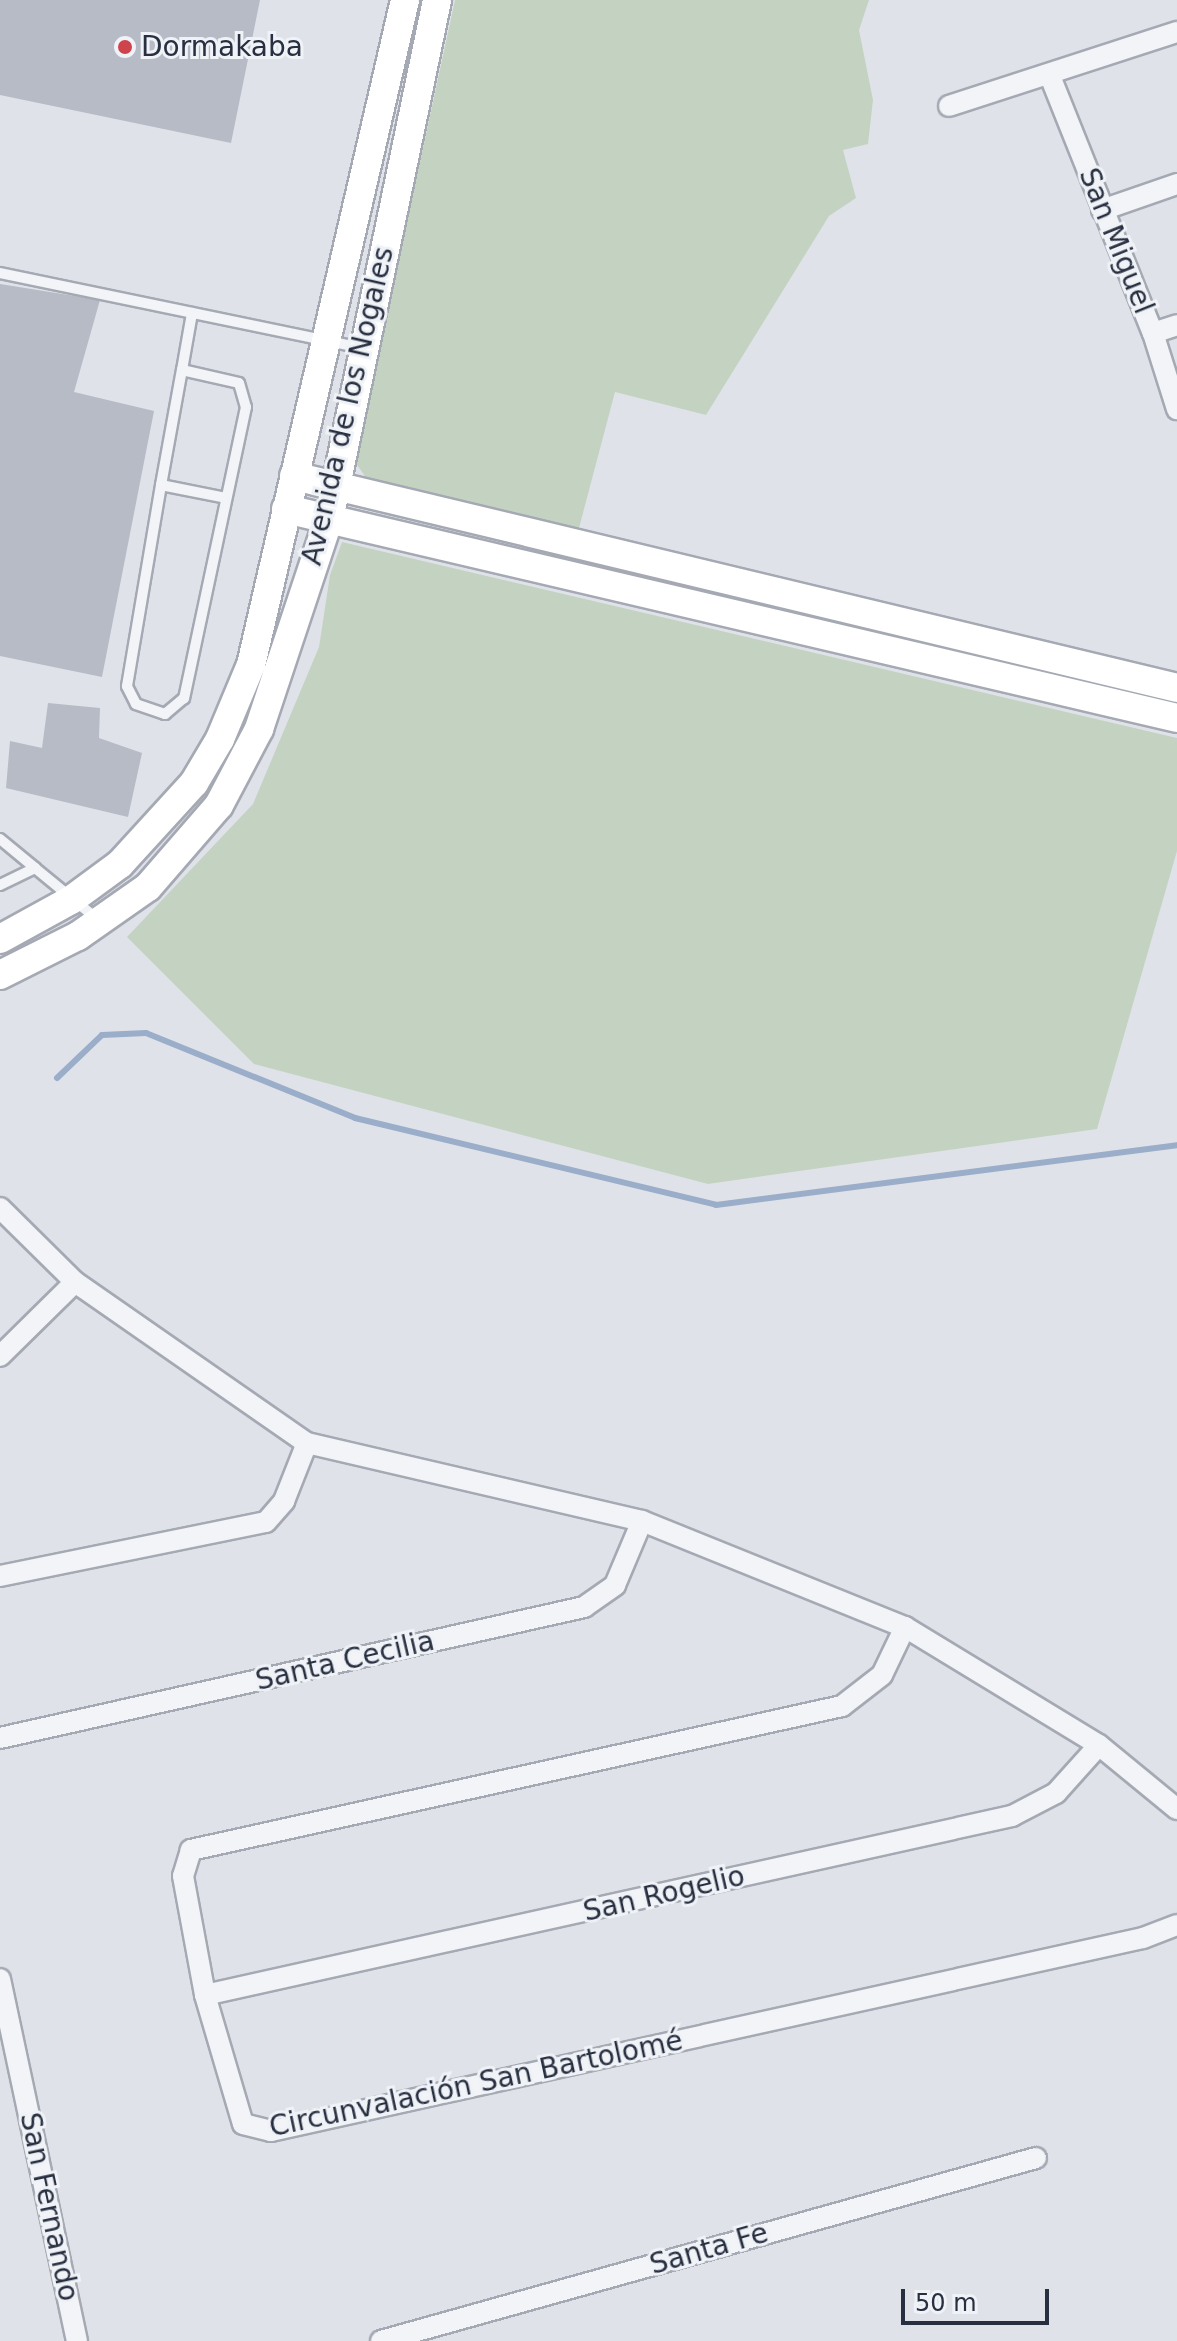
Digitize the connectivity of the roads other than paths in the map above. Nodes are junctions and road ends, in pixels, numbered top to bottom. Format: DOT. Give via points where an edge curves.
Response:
graph roads {
  1 [pos="405,0"];
  2 [pos="437,0"];
  3 [pos="1177,32"];
  4 [pos="1050,76"];
  5 [pos="949,106"];
  6 [pos="1177,184"];
  7 [pos="1102,210"];
  8 [pos="0,273"];
  9 [pos="192,313"];
  10 [pos="1177,325"];
  11 [pos="1153,333"];
  12 [pos="328,340"];
  13 [pos="361,348"];
  14 [pos="182,370"];
  15 [pos="1177,409"];
  16 [pos="294,476"];
  17 [pos="161,485"];
  18 [pos="337,485"];
  19 [pos="226,498"];
  20 [pos="286,509"];
  21 [pos="329,519"];
  22 [pos="537,534"];
  23 [pos="532,562"];
  24 [pos="1177,688"];
  25 [pos="1177,718"];
  26 [pos="0,839"];
  27 [pos="35,868"];
  28 [pos="0,885"];
  29 [pos="71,900"];
  30 [pos="100,922"];
  31 [pos="0,939"];
  32 [pos="0,975"];
  33 [pos="0,1208"];
  34 [pos="75,1282"];
  35 [pos="0,1356"];
  36 [pos="307,1443"];
  37 [pos="642,1521"];
  38 [pos="0,1576"];
  39 [pos="905,1627"];
  40 [pos="0,1738"];
  41 [pos="1099,1745"];
  42 [pos="1177,1809"];
  43 [pos="1177,1925"];
  44 [pos="0,1979"];
  45 [pos="205,1995"];
  46 [pos="1036,2158"];
  47 [pos="77,2341"];
  48 [pos="381,2341"];
  1 -- 12 [label="main road, Avenida de los Nogales"];
  2 -- 13 [label="main road, Avenida de los Nogales"];
  3 -- 4 [label="street"];
  4 -- 5 [label="street"];
  4 -- 7 [label="street, San Miguel"];
  6 -- 7 [label="street"];
  7 -- 11 [label="street, San Miguel"];
  8 -- 9 [label="lane"];
  9 -- 12 [label="lane"];
  9 -- 14 [label="lane"];
  10 -- 11 [label="street"];
  11 -- 15 [label="street, San Miguel"];
  12 -- 13 [label="lane"];
  12 -- 16 [label="main road, Avenida de los Nogales"];
  13 -- 18 [label="main road, Avenida de los Nogales"];
  14 -- 17 [label="lane"];
  14 -- 19 [label="lane" via="231,381 245,393"];
  16 -- 18 [label="main road"];
  16 -- 20 [label="main road, Avenida de los Nogales"];
  17 -- 19 [label="lane"];
  17 -- 19 [label="lane" via="127,686 136,704 165,714 184,698"];
  18 -- 21 [label="main road, Avenida de los Nogales"];
  18 -- 22 [label="main road"];
  20 -- 21 [label="main road"];
  20 -- 29 [label="main road, Avenida de los Nogales" via="251,665 220,739 161,823"];
  21 -- 23 [label="main road"];
  21 -- 30 [label="main road, Avenida de los Nogales" via="276,685 219,805 188,848"];
  22 -- 23 [label="main road"];
  22 -- 24 [label="main road"];
  23 -- 25 [label="main road"];
  26 -- 27 [label="lane"];
  27 -- 28 [label="lane"];
  27 -- 29 [label="lane"];
  29 -- 30 [label="lane"];
  29 -- 31 [label="main road, Avenida de los Nogales"];
  30 -- 32 [label="main road, Avenida de los Nogales"];
  33 -- 34 [label="street"];
  34 -- 35 [label="street"];
  34 -- 36 [label="street"];
  36 -- 37 [label="street"];
  36 -- 38 [label="street" via="284,1501 266,1522"];
  37 -- 39 [label="street"];
  37 -- 40 [label="street, Santa Cecilia" via="615,1585 584,1607"];
  39 -- 41 [label="street"];
  39 -- 45 [label="street, Circunvalación San Bartolomé" via="882,1675 842,1706 191,1850 183,1876"];
  41 -- 42 [label="street"];
  41 -- 45 [label="street, San Rogelio" via="1056,1793 1012,1816"];
  43 -- 45 [label="street, Circunvalación San Bartolomé" via="1143,1938 271,2131 256,2131 234,2112"];
  44 -- 47 [label="street, San Fernando"];
  46 -- 48 [label="street, Santa Fe"];
}
